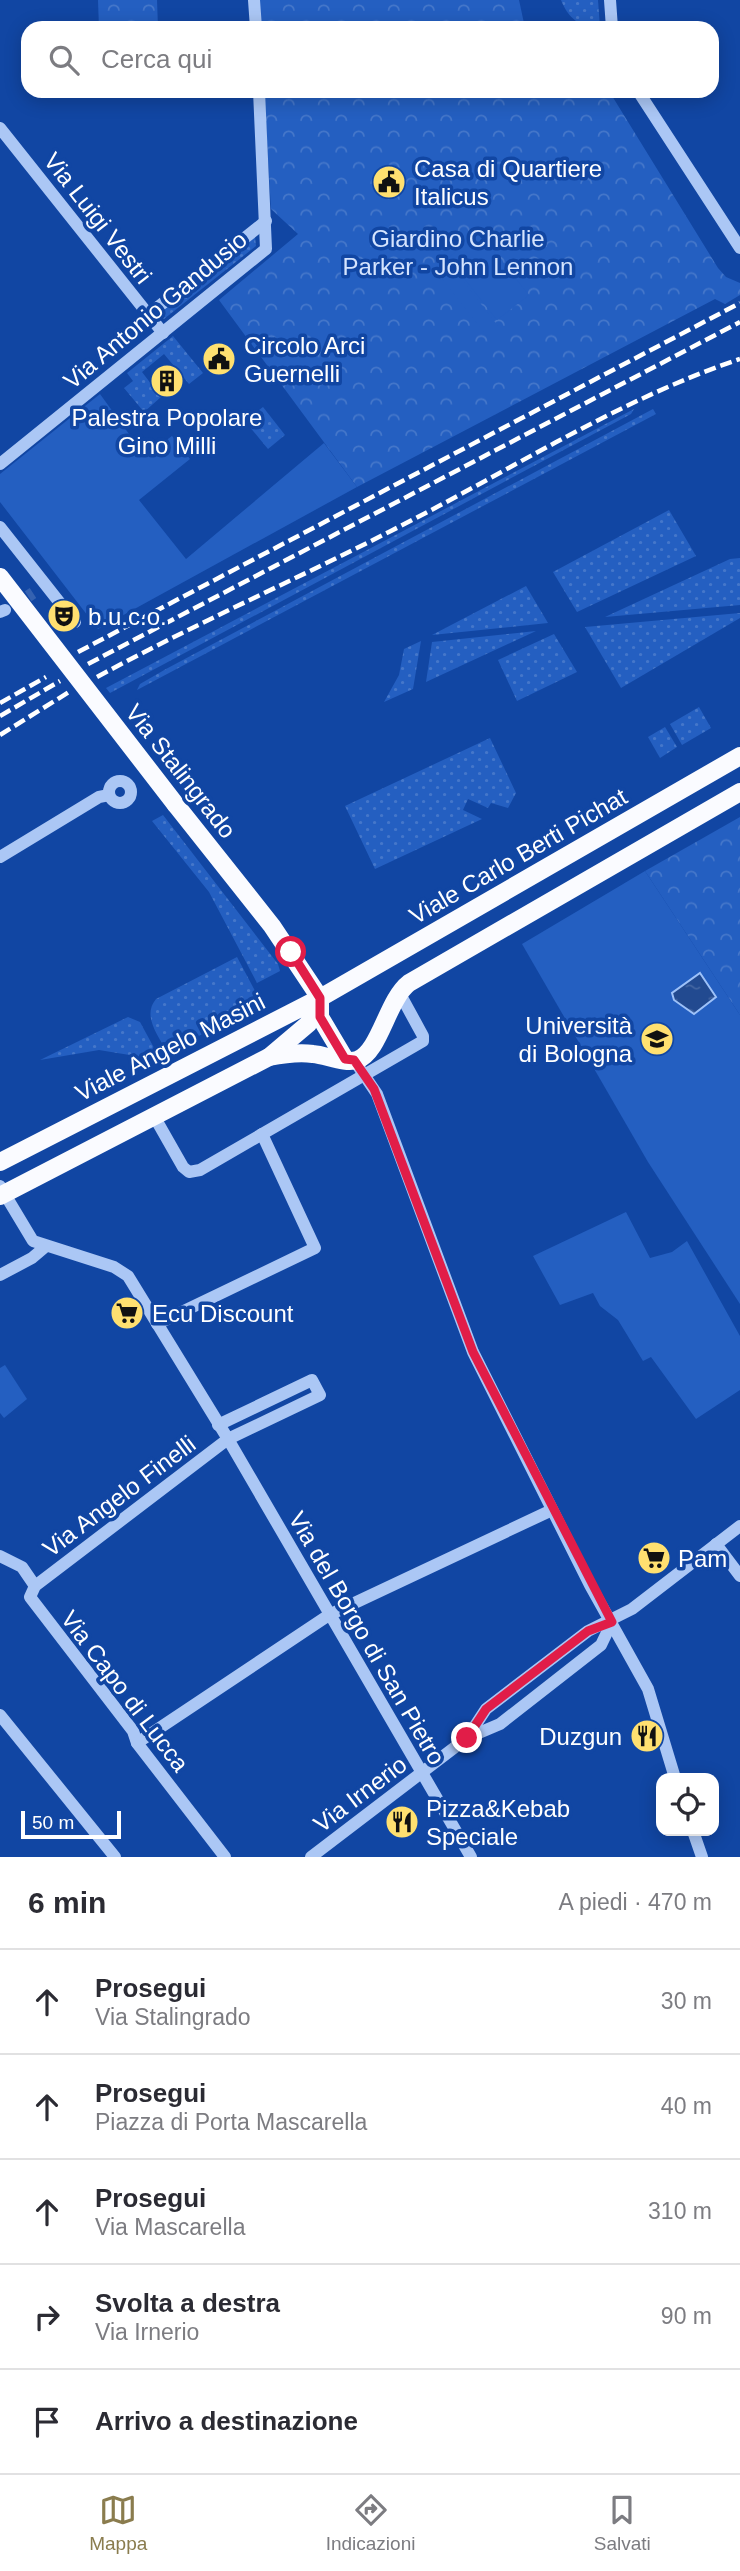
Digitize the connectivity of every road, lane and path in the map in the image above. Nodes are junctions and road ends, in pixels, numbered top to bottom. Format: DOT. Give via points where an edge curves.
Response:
graph roads {
  1 [pos="254,0"];
  2 [pos="610,0"];
  3 [pos="256,21"];
  4 [pos="612,21"];
  5 [pos="259,98"];
  6 [pos="643,98"];
  7 [pos="0,128"];
  8 [pos="266,222"];
  9 [pos="740,248"];
  10 [pos="148,315"];
  11 [pos="163,334"];
  12 [pos="0,464"];
  13 [pos="0,527"];
  14 [pos="0,577"];
  15 [pos="45,585"];
  16 [pos="33,593"];
  17 [pos="75,622"];
  18 [pos="740,756"];
  19 [pos="740,792"];
  20 [pos="109,795"];
  21 [pos="667,798"];
  22 [pos="681,826"];
  23 [pos="0,857"];
  24 [pos="383,963"];
  25 [pos="404,987"];
  26 [pos="320,998"];
  27 [pos="269,1057"];
  28 [pos="350,1060"];
  29 [pos="366,1075"];
  30 [pos="154,1116"];
  31 [pos="262,1134"];
  32 [pos="0,1162"];
  33 [pos="2,1192"];
  34 [pos="45,1247"];
  35 [pos="0,1275"];
  36 [pos="158,1324"];
  37 [pos="218,1425"];
  38 [pos="228,1439"];
  39 [pos="552,1510"];
  40 [pos="740,1526"];
  41 [pos="716,1545"];
  42 [pos="0,1556"];
  43 [pos="740,1576"];
  44 [pos="35,1586"];
  45 [pos="329,1615"];
  46 [pos="612,1622"];
  47 [pos="0,1715"];
  48 [pos="467,1738"];
  49 [pos="136,1743"];
  50 [pos="673,1773"];
  51 [pos="421,1774"];
  52 [pos="695,1836"];
  53 [pos="116,1857"];
  54 [pos="226,1857"];
  55 [pos="311,1857"];
  56 [pos="471,1857"];
  57 [pos="702,1857"];
  1 -- 3 [label="street"];
  2 -- 4 [label="street"];
  5 -- 8 [label="street"];
  6 -- 9 [label="street"];
  7 -- 10 [label="street, Via Luigi Vestri"];
  8 -- 10 [label="street, Via Antonio Gandusio"];
  8 -- 11 [label="street, Via Antonio Gandusio" via="267,249"];
  10 -- 11 [label="street, Via Luigi Vestri"];
  11 -- 12 [label="street, Via Antonio Gandusio"];
  13 -- 15 [label="street"];
  14 -- 26 [label="main road, Via Stalingrado, bridge" via="272,926"];
  15 -- 16 [label="street"];
  15 -- 17 [label="street"];
  18 -- 21 [label="main road, Viale Carlo Berti Pichat"];
  19 -- 22 [label="main road"];
  20 -- 23 [label="street"];
  21 -- 22 [label="main road"];
  21 -- 24 [label="main road, Viale Carlo Berti Pichat"];
  22 -- 25 [label="main road"];
  24 -- 25 [label="main road"];
  24 -- 26 [label="main road, Viale Carlo Berti Pichat"];
  25 -- 28 [label="main road" via="373,1045 366,1054"];
  25 -- 29 [label="street" via="424,1039"];
  26 -- 27 [label="main road, Viale Angelo Masini" via="308,1024"];
  26 -- 28 [label="main road, Via Stalingrado" via="320,1017"];
  26 -- 32 [label="main road, Viale Angelo Masini"];
  27 -- 28 [label="main road" via="304,1053"];
  27 -- 30 [label="main road, Viale Angelo Masini"];
  28 -- 29 [label="street"];
  29 -- 31 [label="street"];
  29 -- 39 [label="street" via="473,1352"];
  30 -- 31 [label="street" via="189,1172"];
  30 -- 33 [label="main road, Viale Angelo Masini"];
  31 -- 36 [label="street" via="315,1248"];
  33 -- 34 [label="street, Via del Borgo di San Pietro" via="30,1238"];
  34 -- 35 [label="street"];
  34 -- 36 [label="street, Via del Borgo di San Pietro" via="124,1273"];
  36 -- 37 [label="street, Via del Borgo di San Pietro"];
  37 -- 38 [label="street, Via del Borgo di San Pietro"];
  37 -- 38 [label="street" via="313,1380 320,1395"];
  38 -- 44 [label="street, Via Angelo Finelli"];
  38 -- 45 [label="street, Via del Borgo di San Pietro"];
  39 -- 45 [label="street"];
  39 -- 46 [label="street"];
  40 -- 41 [label="street, Via Irnerio"];
  41 -- 43 [label="street"];
  41 -- 46 [label="street, Via Irnerio"];
  42 -- 44 [label="street" via="22,1567"];
  44 -- 49 [label="street, Via Capo di Lucca" via="32,1603 133,1731"];
  45 -- 49 [label="street"];
  45 -- 51 [label="street, Via del Borgo di San Pietro"];
  46 -- 48 [label="street, Via Irnerio" via="588,1631 486,1709"];
  46 -- 48 [label="street, Via Irnerio" via="601,1645 500,1724"];
  46 -- 50 [label="street" via="648,1689"];
  47 -- 53 [label="street"];
  48 -- 51 [label="street, Via Irnerio"];
  49 -- 54 [label="street, Via Capo di Lucca"];
  51 -- 55 [label="street, Via Irnerio"];
  51 -- 56 [label="street, Via del Borgo di San Pietro"];
  52 -- 57 [label="street"];
}
